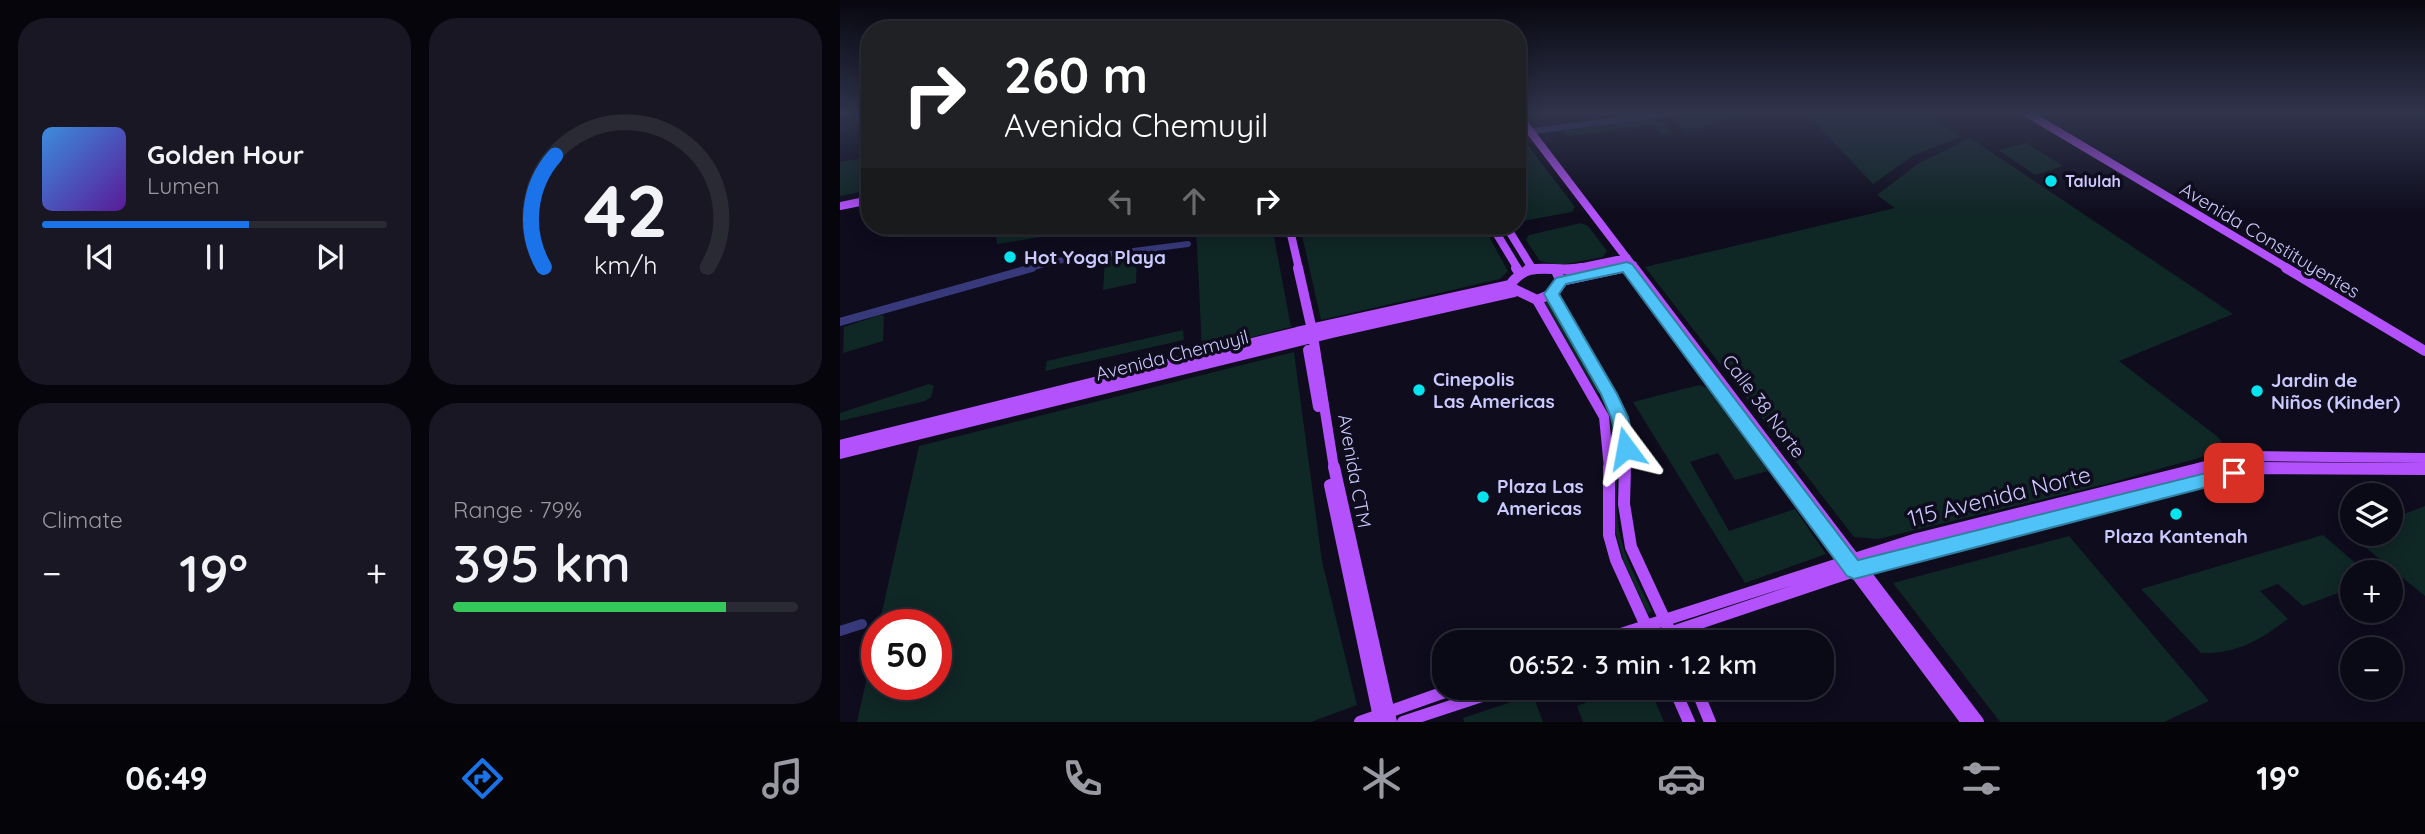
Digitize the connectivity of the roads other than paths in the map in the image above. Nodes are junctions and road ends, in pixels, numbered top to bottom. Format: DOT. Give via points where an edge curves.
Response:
graph roads {
  1 [pos="1536,147"];
  2 [pos="2082,147"];
  3 [pos="2092,147"];
  4 [pos="861,199"];
  5 [pos="840,204"];
  6 [pos="1286,235"];
  7 [pos="1291,235"];
  8 [pos="1497,235"];
  9 [pos="1512,235"];
  10 [pos="1188,244"];
  11 [pos="1627,262"];
  12 [pos="1532,268"];
  13 [pos="1519,272"];
  14 [pos="1559,277"];
  15 [pos="1512,288"];
  16 [pos="1551,294"];
  17 [pos="1537,300"];
  18 [pos="840,322"];
  19 [pos="1309,335"];
  20 [pos="2425,343"];
  21 [pos="2425,351"];
  22 [pos="840,445"];
  23 [pos="840,454"];
  24 [pos="2425,458"];
  25 [pos="2425,469"];
  26 [pos="2109,491"];
  27 [pos="2119,501"];
  28 [pos="1854,564"];
  29 [pos="1663,619"];
  30 [pos="861,624"];
  31 [pos="1646,626"];
  32 [pos="1633,630"];
  33 [pos="1647,630"];
  34 [pos="1669,630"];
  35 [pos="1693,630"];
  36 [pos="840,631"];
  37 [pos="1432,698"];
  38 [pos="1470,700"];
  39 [pos="1679,700"];
  40 [pos="1701,700"];
  41 [pos="1385,718"];
  42 [pos="1360,722"];
  43 [pos="1403,722"];
  44 [pos="1689,722"];
  45 [pos="1710,722"];
  46 [pos="1967,722"];
  47 [pos="1978,722"];
  1 -- 11 [label="main road, Calle 38 Norte"];
  2 -- 21 [label="main road, Avenida Constituyentes"];
  3 -- 20 [label="main road, Avenida Constituyentes"];
  4 -- 5 [label="main road"];
  6 -- 19 [label="main road, Avenida CTM"];
  7 -- 19 [label="main road, Avenida CTM"];
  8 -- 13 [label="main road"];
  9 -- 12 [label="main road"];
  10 -- 18 [label="street" via="1056,261"];
  11 -- 14 [label="main road"];
  11 -- 28 [label="main road, Calle 38 Norte"];
  12 -- 13 [label="main road"];
  12 -- 14 [label="main road"];
  13 -- 15 [label="main road"];
  14 -- 16 [label="main road"];
  15 -- 17 [label="main road"];
  15 -- 19 [label="main road, Avenida Chemuyil"];
  16 -- 17 [label="main road"];
  16 -- 29 [label="main road" via="1620,417 1631,547"];
  17 -- 31 [label="main road" via="1604,417 1609,445 1609,535"];
  19 -- 22 [label="main road, Avenida Chemuyil"];
  19 -- 23 [label="main road, Avenida Chemuyil"];
  19 -- 41 [label="main road, Avenida CTM"];
  24 -- 26 [label="main road, 115 Avenida Norte" via="2252,456"];
  25 -- 27 [label="main road, 115 Avenida Norte" via="2254,468"];
  26 -- 27 [label="main road"];
  26 -- 28 [label="main road, 115 Avenida Norte"];
  27 -- 28 [label="main road, 115 Avenida Norte"];
  28 -- 29 [label="main road, 115 Avenida Norte"];
  28 -- 35 [label="main road, 115 Avenida Norte"];
  28 -- 46 [label="main road, Calle 38 Norte"];
  28 -- 47 [label="main road, Calle 38 Norte"];
  29 -- 31 [label="main road, 115 Avenida Norte"];
  29 -- 34 [label="main road"];
  30 -- 36 [label="street"];
  31 -- 32 [label="main road, 115 Avenida Norte"];
  31 -- 33 [label="main road"];
  37 -- 41 [label="main road"];
  38 -- 43 [label="main road"];
  39 -- 44 [label="main road"];
  40 -- 45 [label="main road"];
  41 -- 42 [label="main road"];
}
